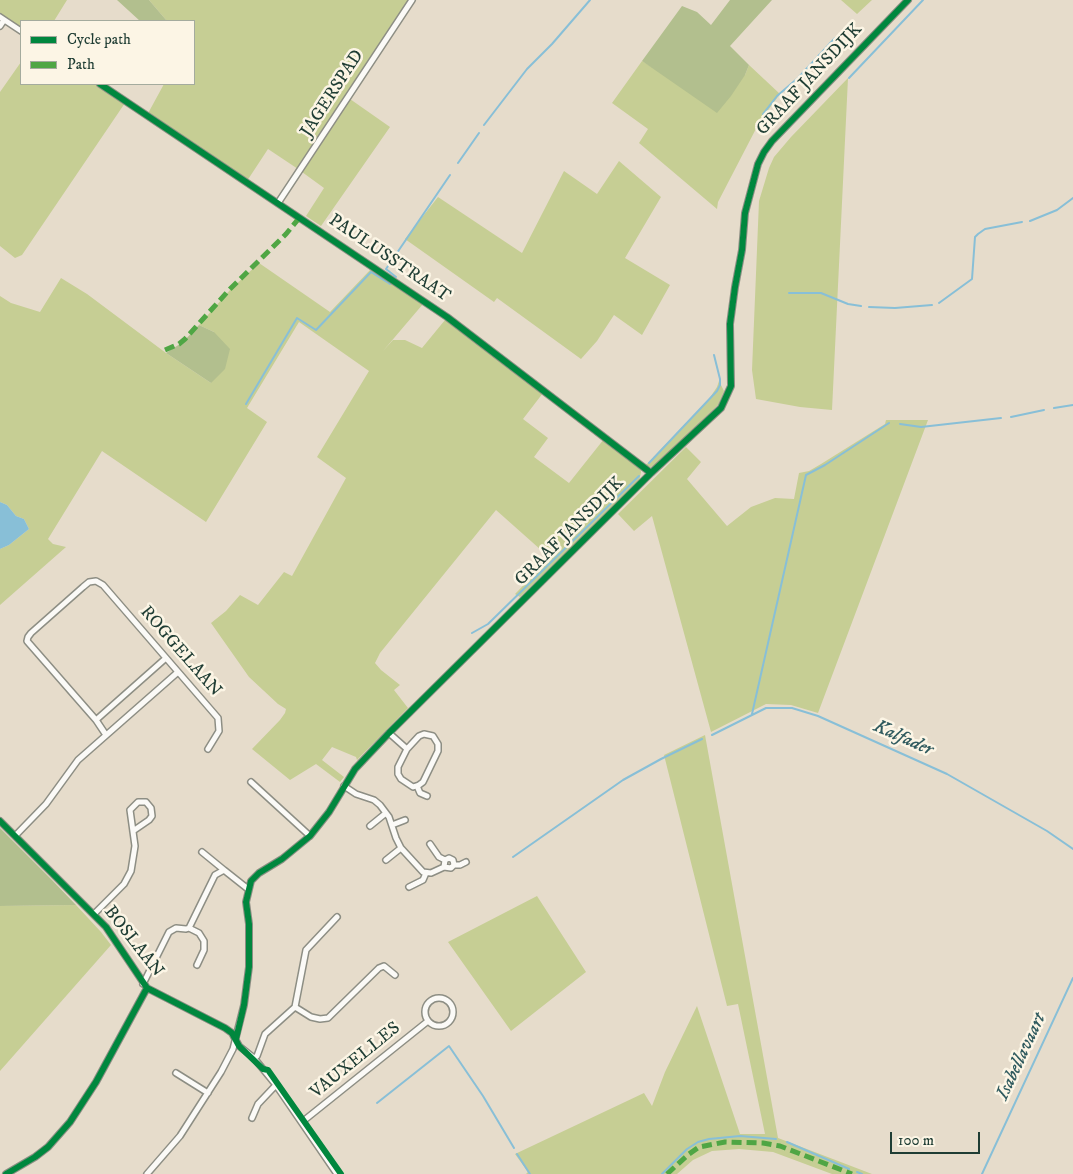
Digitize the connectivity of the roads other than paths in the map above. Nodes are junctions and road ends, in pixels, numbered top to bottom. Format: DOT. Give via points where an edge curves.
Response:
graph roads {
  1 [pos="412,0"];
  2 [pos="908,0"];
  3 [pos="2,18"];
  4 [pos="0,26"];
  5 [pos="20,30"];
  6 [pos="101,85"];
  7 [pos="278,203"];
  8 [pos="651,473"];
  9 [pos="166,658"];
  10 [pos="178,672"];
  11 [pos="96,720"];
  12 [pos="389,733"];
  13 [pos="106,735"];
  14 [pos="208,749"];
  15 [pos="407,749"];
  16 [pos="251,782"];
  17 [pos="344,786"];
  18 [pos="416,786"];
  19 [pos="426,796"];
  20 [pos="386,813"];
  21 [pos="405,820"];
  22 [pos="0,821"];
  23 [pos="370,826"];
  24 [pos="392,826"];
  25 [pos="133,831"];
  26 [pos="15,836"];
  27 [pos="310,836"];
  28 [pos="430,844"];
  29 [pos="402,848"];
  30 [pos="202,852"];
  31 [pos="386,860"];
  32 [pos="445,860"];
  33 [pos="466,862"];
  34 [pos="454,865"];
  35 [pos="444,866"];
  36 [pos="224,870"];
  37 [pos="426,873"];
  38 [pos="409,887"];
  39 [pos="248,888"];
  40 [pos="94,914"];
  41 [pos="336,917"];
  42 [pos="189,928"];
  43 [pos="197,965"];
  44 [pos="394,975"];
  45 [pos="145,986"];
  46 [pos="295,1007"];
  47 [pos="428,1020"];
  48 [pos="236,1039"];
  49 [pos="254,1058"];
  50 [pos="176,1073"];
  51 [pos="276,1086"];
  52 [pos="208,1093"];
  53 [pos="252,1118"];
  54 [pos="302,1122"];
  55 [pos="6,1174"];
  56 [pos="147,1174"];
  57 [pos="337,1174"];
  1 -- 7 [label="street, JAGERSPAD"];
  2 -- 8 [label="street, GRAAF JANSDIJK" via="764,152 745,213 734,287 730,324 731,386 721,408"];
  3 -- 4 [label="street"];
  3 -- 5 [label="street"];
  6 -- 7 [label="street, PAULUSSTRAAT"];
  7 -- 8 [label="street, PAULUSSTRAAT" via="447,317"];
  8 -- 12 [label="street, GRAAF JANSDIJK"];
  9 -- 10 [label="street, ROGGELAAN"];
  9 -- 11 [label="street"];
  9 -- 11 [label="street, ROGGELAAN" via="96,581 89,582 46,620 27,641"];
  10 -- 13 [label="street"];
  10 -- 14 [label="street, ROGGELAAN" via="218,718 219,731"];
  11 -- 13 [label="street"];
  12 -- 15 [label="street"];
  12 -- 17 [label="street, GRAAF JANSDIJK"];
  13 -- 26 [label="street" via="78,760 46,804"];
  15 -- 18 [label="street" via="398,774 406,783"];
  15 -- 18 [label="street" via="424,734 433,736 438,744 438,751 423,782"];
  16 -- 27 [label="street"];
  17 -- 20 [label="street" via="374,800"];
  17 -- 27 [label="street, GRAAF JANSDIJK"];
  18 -- 19 [label="street"];
  20 -- 23 [label="street"];
  20 -- 24 [label="street"];
  21 -- 24 [label="street"];
  22 -- 26 [label="street, BOSLAAN"];
  24 -- 29 [label="street"];
  25 -- 25 [label="street" via="130,810 138,802 146,802 152,816"];
  25 -- 40 [label="street" via="135,855 131,871 118,890"];
  26 -- 40 [label="street, BOSLAAN"];
  27 -- 39 [label="street, GRAAF JANSDIJK" via="259,873"];
  28 -- 32 [label="street"];
  29 -- 31 [label="street"];
  29 -- 37 [label="street"];
  30 -- 36 [label="street"];
  32 -- 34 [label="street" via="452,859"];
  32 -- 35 [label="street"];
  33 -- 34 [label="street"];
  34 -- 35 [label="street" via="449,869"];
  35 -- 37 [label="street"];
  36 -- 39 [label="street"];
  36 -- 42 [label="street" via="215,875"];
  37 -- 38 [label="street" via="423,880"];
  39 -- 48 [label="street" via="248,967"];
  40 -- 45 [label="street, BOSLAAN" via="117,942"];
  41 -- 46 [label="street" via="306,950"];
  42 -- 43 [label="street" via="199,932 204,941 204,950"];
  42 -- 45 [label="street" via="176,928 169,932"];
  44 -- 46 [label="street" via="384,966 379,968 328,1018 311,1018"];
  45 -- 48 [label="street, BOSLAAN" via="225,1028"];
  45 -- 55 [label="street" via="96,1082 70,1122 48,1148"];
  46 -- 49 [label="street" via="265,1034"];
  47 -- 47 [label="street" via="437,1026 447,1023 452,1014 450,1004 442,998 431,1000 425,1010"];
  47 -- 54 [label="street, VAUXELLES"];
  48 -- 49 [label="street, BOSLAAN" via="239,1046"];
  48 -- 52 [label="street" via="230,1057"];
  49 -- 51 [label="street, BOSLAAN"];
  50 -- 52 [label="street"];
  51 -- 53 [label="street" via="258,1104"];
  51 -- 54 [label="street, BOSLAAN"];
  52 -- 56 [label="street" via="180,1136"];
  54 -- 57 [label="street, BOSLAAN"];
}
